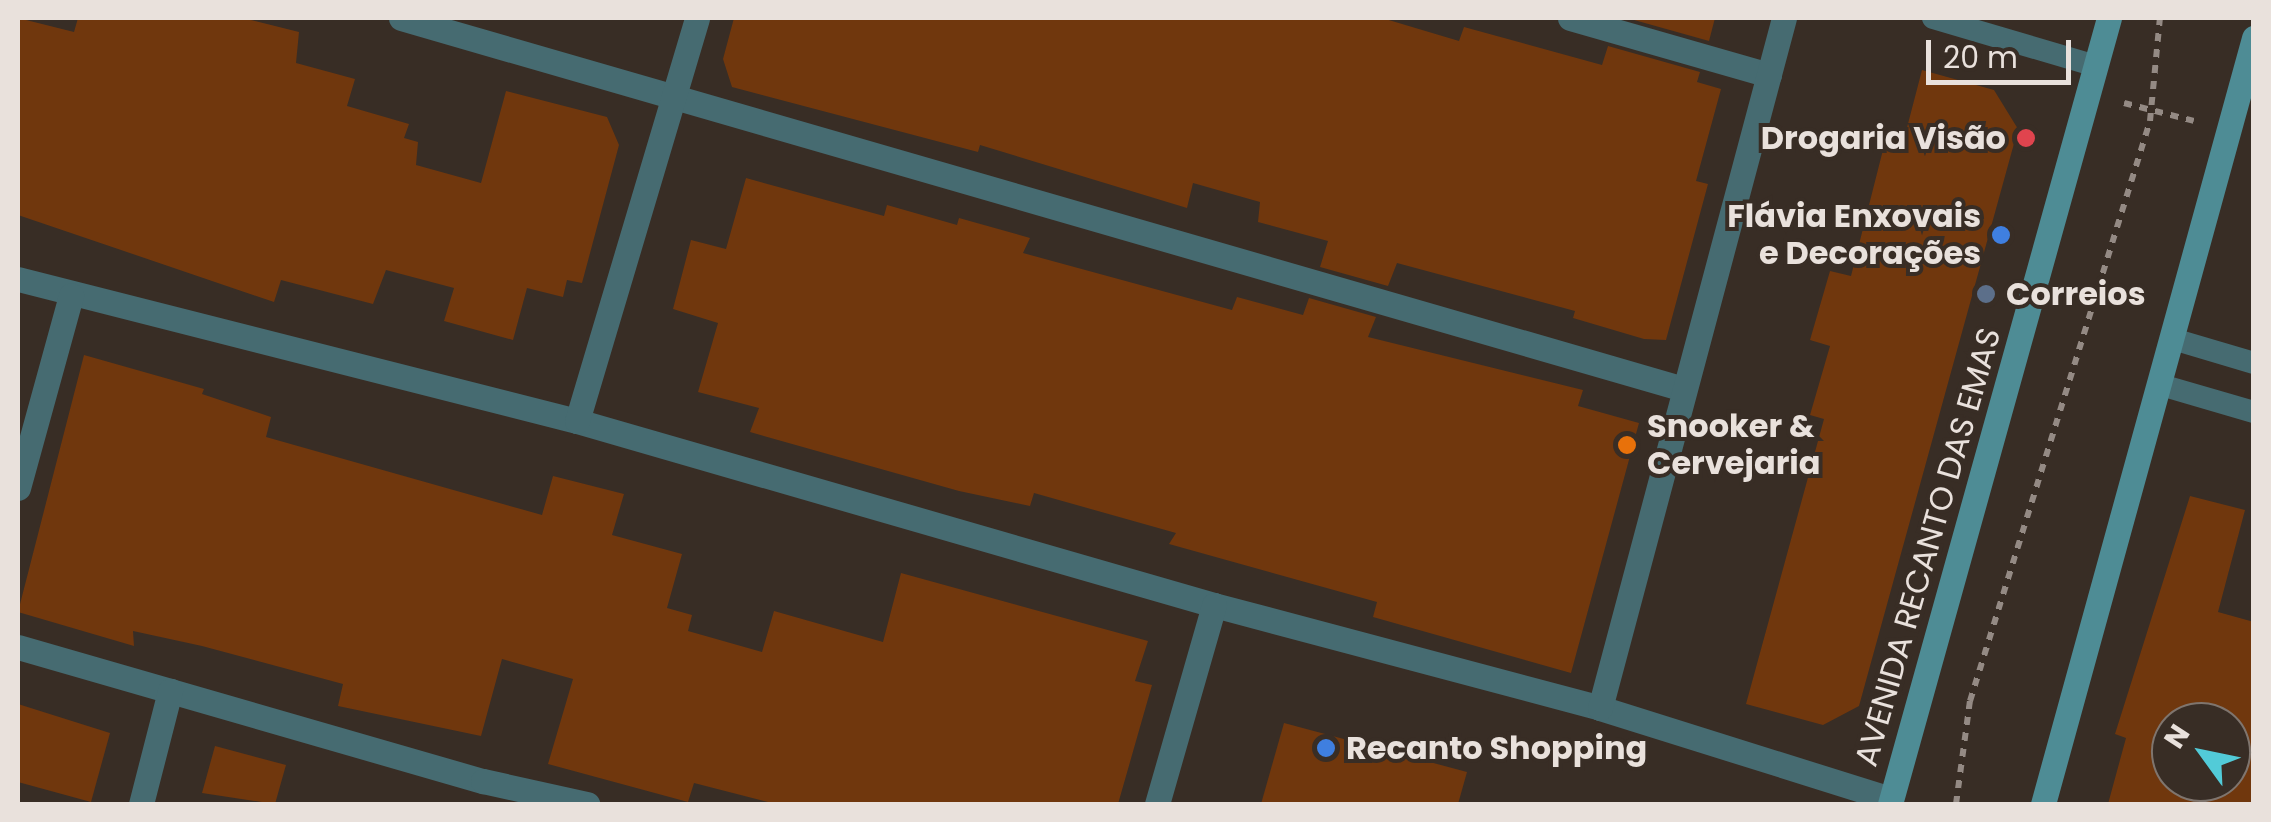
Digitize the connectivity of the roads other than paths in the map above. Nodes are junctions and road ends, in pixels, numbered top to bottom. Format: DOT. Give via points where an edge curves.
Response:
graph roads {
  1 [pos="400,18"];
  2 [pos="697,18"];
  3 [pos="1570,18"];
  4 [pos="1784,18"];
  5 [pos="1933,18"];
  6 [pos="2109,18"];
  7 [pos="2254,38"];
  8 [pos="2096,66"];
  9 [pos="1769,75"];
  10 [pos="673,96"];
  11 [pos="18,279"];
  12 [pos="71,295"];
  13 [pos="2173,339"];
  14 [pos="2254,363"];
  15 [pos="2161,385"];
  16 [pos="1684,389"];
  17 [pos="2254,412"];
  18 [pos="577,421"];
  19 [pos="18,488"];
  20 [pos="1214,605"];
  21 [pos="18,646"];
  22 [pos="170,691"];
  23 [pos="1600,708"];
  24 [pos="480,793"];
  25 [pos="1890,802"];
  26 [pos="141,804"];
  27 [pos="587,804"];
  28 [pos="1156,804"];
  29 [pos="2043,804"];
  1 -- 10 [label="street"];
  2 -- 10 [label="street"];
  3 -- 9 [label="street"];
  4 -- 9 [label="street"];
  5 -- 8 [label="lane"];
  6 -- 8 [label="main road, AVENIDA RECANTO DAS EMAS"];
  7 -- 13 [label="main road"];
  8 -- 25 [label="main road, AVENIDA RECANTO DAS EMAS"];
  9 -- 16 [label="street"];
  10 -- 16 [label="street"];
  10 -- 18 [label="street"];
  11 -- 12 [label="street"];
  12 -- 18 [label="street"];
  12 -- 19 [label="street"];
  13 -- 14 [label="lane"];
  13 -- 15 [label="main road"];
  15 -- 17 [label="lane"];
  15 -- 29 [label="main road"];
  16 -- 23 [label="street"];
  18 -- 20 [label="street"];
  20 -- 23 [label="street"];
  20 -- 28 [label="street"];
  21 -- 22 [label="street"];
  22 -- 24 [label="street"];
  22 -- 26 [label="street"];
  23 -- 25 [label="street"];
  24 -- 27 [label="street"];
}
